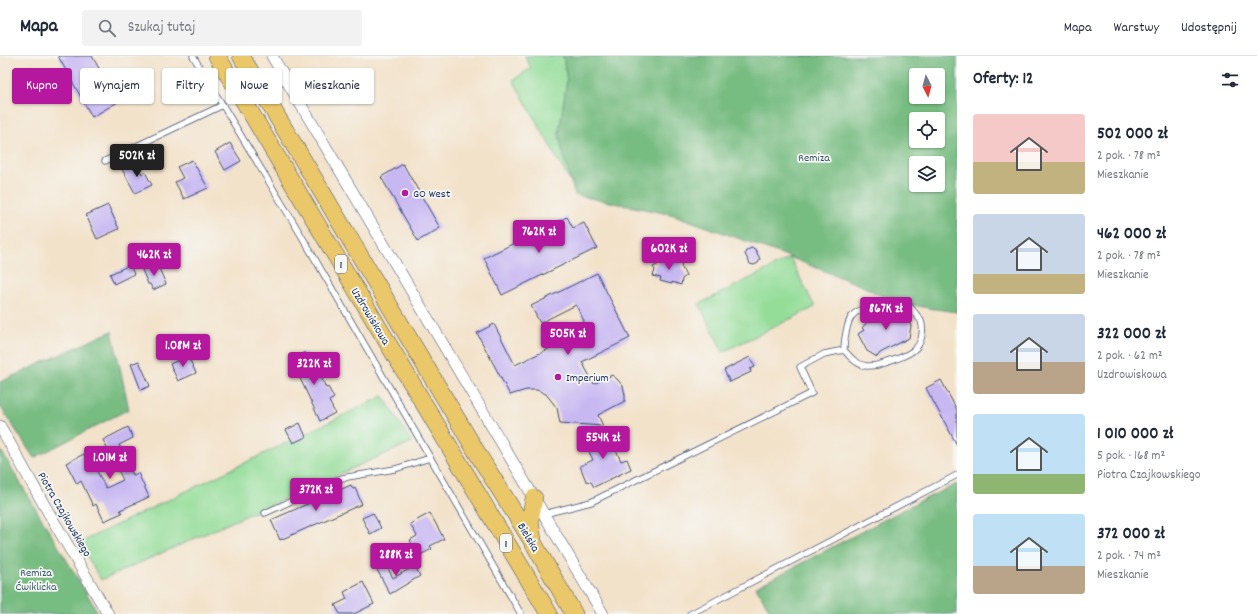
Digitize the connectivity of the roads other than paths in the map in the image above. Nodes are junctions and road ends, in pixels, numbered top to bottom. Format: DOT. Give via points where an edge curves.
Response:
graph roads {
  1 [pos="193,56"];
  2 [pos="217,56"];
  3 [pos="241,56"];
  4 [pos="272,56"];
  5 [pos="223,105"];
  6 [pos="105,161"];
  7 [pos="844,350"];
  8 [pos="0,426"];
  9 [pos="430,458"];
  10 [pos="482,461"];
  11 [pos="464,472"];
  12 [pos="957,474"];
  13 [pos="534,498"];
  14 [pos="265,513"];
  15 [pos="544,514"];
  16 [pos="534,544"];
  17 [pos="108,614"];
  18 [pos="521,614"];
  19 [pos="548,614"];
  20 [pos="574,614"];
  21 [pos="603,614"];
  22 [pos="690,614"];
  1 -- 5 [label="lane"];
  2 -- 11 [label="main road, Uzdrowiskowa / 1"];
  3 -- 10 [label="main road, Uzdrowiskowa / 1"];
  4 -- 13 [label="street"];
  5 -- 6 [label="lane"];
  5 -- 9 [label="lane"];
  7 -- 7 [label="lane" via="851,316 873,305 901,303 910,307 921,321 921,339 916,348 894,361 865,366 852,359"];
  7 -- 15 [label="lane" via="824,354 800,367 812,393 591,502"];
  8 -- 17 [label="street, Piotra Czajkowskiego"];
  9 -- 14 [label="lane" via="395,469 342,478"];
  9 -- 18 [label="lane"];
  10 -- 16 [label="main road, Bielska / 1"];
  11 -- 19 [label="main road, Bielska / 1"];
  12 -- 22 [label="lane"];
  13 -- 15 [label="street"];
  13 -- 16 [label="main road" via="530,520"];
  15 -- 21 [label="street"];
  16 -- 20 [label="main road, Bielska / 1"];
}
